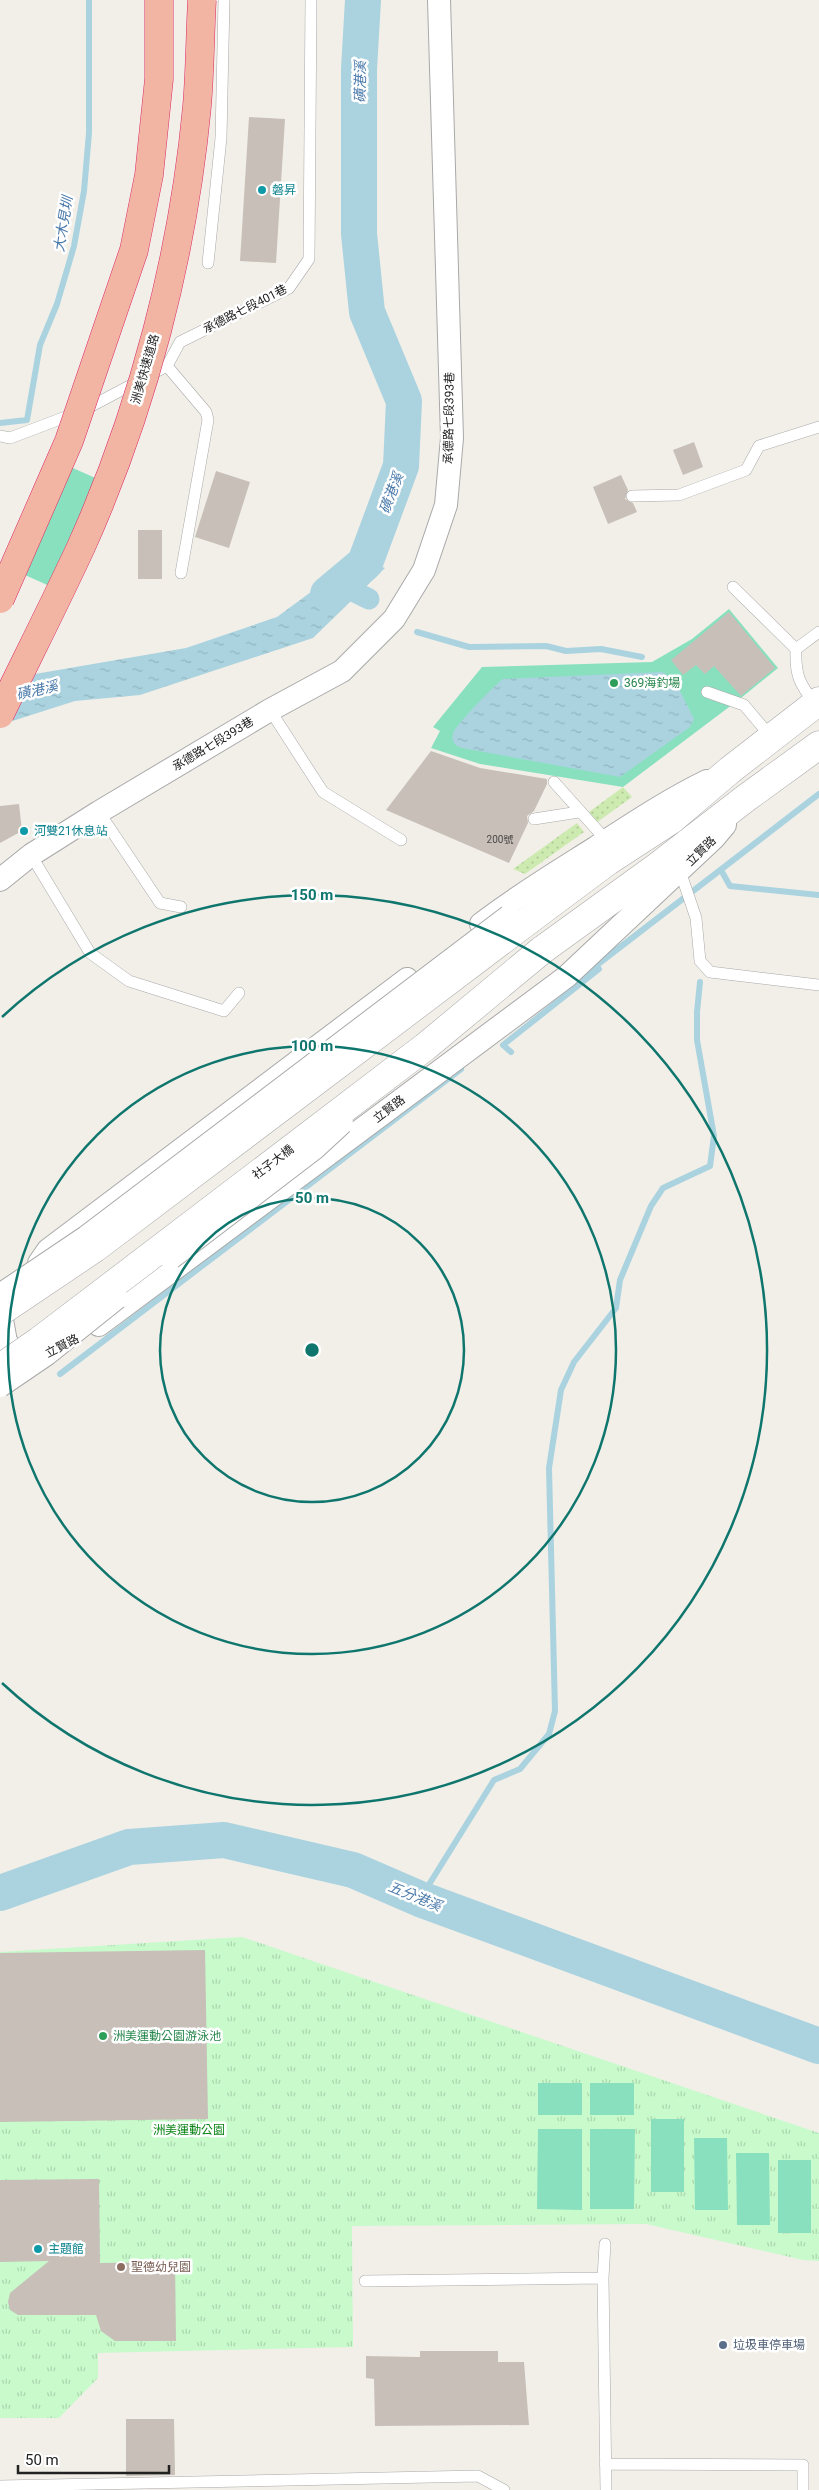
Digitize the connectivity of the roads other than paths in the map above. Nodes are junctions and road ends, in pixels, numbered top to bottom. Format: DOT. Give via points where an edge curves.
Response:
graph roads {
  1 [pos="159,0"];
  2 [pos="202,0"];
  3 [pos="224,0"];
  4 [pos="311,0"];
  5 [pos="439,0"];
  6 [pos="208,263"];
  7 [pos="166,366"];
  8 [pos="819,427"];
  9 [pos="0,436"];
  10 [pos="632,496"];
  11 [pos="181,573"];
  12 [pos="732,587"];
  13 [pos="0,599"];
  14 [pos="819,632"];
  15 [pos="796,649"];
  16 [pos="706,692"];
  17 [pos="817,703"];
  18 [pos="270,710"];
  19 [pos="0,714"];
  20 [pos="771,737"];
  21 [pos="819,745"];
  22 [pos="554,782"];
  23 [pos="746,798"];
  24 [pos="99,812"];
  25 [pos="579,812"];
  26 [pos="534,819"];
  27 [pos="401,840"];
  28 [pos="608,851"];
  29 [pos="31,855"];
  30 [pos="680,871"];
  31 [pos="0,880"];
  32 [pos="181,908"];
  33 [pos="515,921"];
  34 [pos="542,950"];
  35 [pos="819,985"];
  36 [pos="239,993"];
  37 [pos="425,1047"];
  38 [pos="0,1294"];
  39 [pos="0,1313"];
  40 [pos="27,1364"];
  41 [pos="0,1368"];
  42 [pos="0,1380"];
  43 [pos="0,1386"];
  44 [pos="606,2244"];
  45 [pos="603,2278"];
  46 [pos="365,2281"];
  47 [pos="605,2464"];
  48 [pos="0,2486"];
  49 [pos="504,2490"];
  50 [pos="606,2490"];
  51 [pos="804,2490"];
  1 -- 13 [label="highway, bridge" via="159,79 149,174 134,250 69,441"];
  2 -- 19 [label="highway, 洲美快速道路, bridge" via="189,169 179,233 159,321 134,408 81,546"];
  3 -- 6 [label="lane" via="221,138"];
  4 -- 7 [label="lane, 承德路七段401巷" via="310,259 289,288 180,342"];
  5 -- 18 [label="street, 承德路七段393巷" via="452,438 446,505 424,570 394,619 342,671"];
  7 -- 9 [label="lane" via="84,410 10,438"];
  7 -- 11 [label="lane" via="206,412 208,420"];
  8 -- 10 [label="lane" via="760,446 746,470 679,495"];
  12 -- 15 [label="lane"];
  14 -- 15 [label="lane"];
  15 -- 17 [label="lane" via="795,669 801,686"];
  16 -- 20 [label="lane" via="744,705"];
  17 -- 20 [label="street"];
  18 -- 24 [label="street, 承德路七段393巷"];
  18 -- 27 [label="lane" via="323,792"];
  20 -- 28 [label="street" via="671,820"];
  21 -- 23 [label="street, 立賢路"];
  22 -- 25 [label="lane"];
  23 -- 30 [label="street, 立賢路" via="714,838"];
  23 -- 34 [label="street, 立賢路"];
  24 -- 29 [label="street, 承德路七段393巷"];
  24 -- 32 [label="lane" via="160,903"];
  25 -- 26 [label="lane"];
  25 -- 28 [label="lane"];
  28 -- 33 [label="street"];
  28 -- 39 [label="street" via="507,904 48,1250"];
  29 -- 31 [label="street, 承德路七段393巷"];
  29 -- 36 [label="lane" via="90,953 129,981 224,1011"];
  30 -- 35 [label="lane" via="696,918 700,960 710,972"];
  30 -- 40 [label="street, 立賢路" via="566,977 92,1330"];
  33 -- 38 [label="street, bridge" via="86,1237"];
  33 -- 39 [label="street, bridge" via="95,1248"];
  34 -- 37 [label="street, 社子大橋, bridge"];
  37 -- 41 [label="street, 社子大橋, bridge"];
  37 -- 43 [label="street, bridge" via="315,1148"];
  39 -- 40 [label="street" via="6,1342"];
  40 -- 42 [label="street, 立賢路"];
  44 -- 45 [label="lane"];
  45 -- 46 [label="lane"];
  45 -- 47 [label="lane"];
  47 -- 50 [label="lane"];
  47 -- 51 [label="lane" via="803,2465"];
  48 -- 49 [label="lane" via="478,2476"];
}
